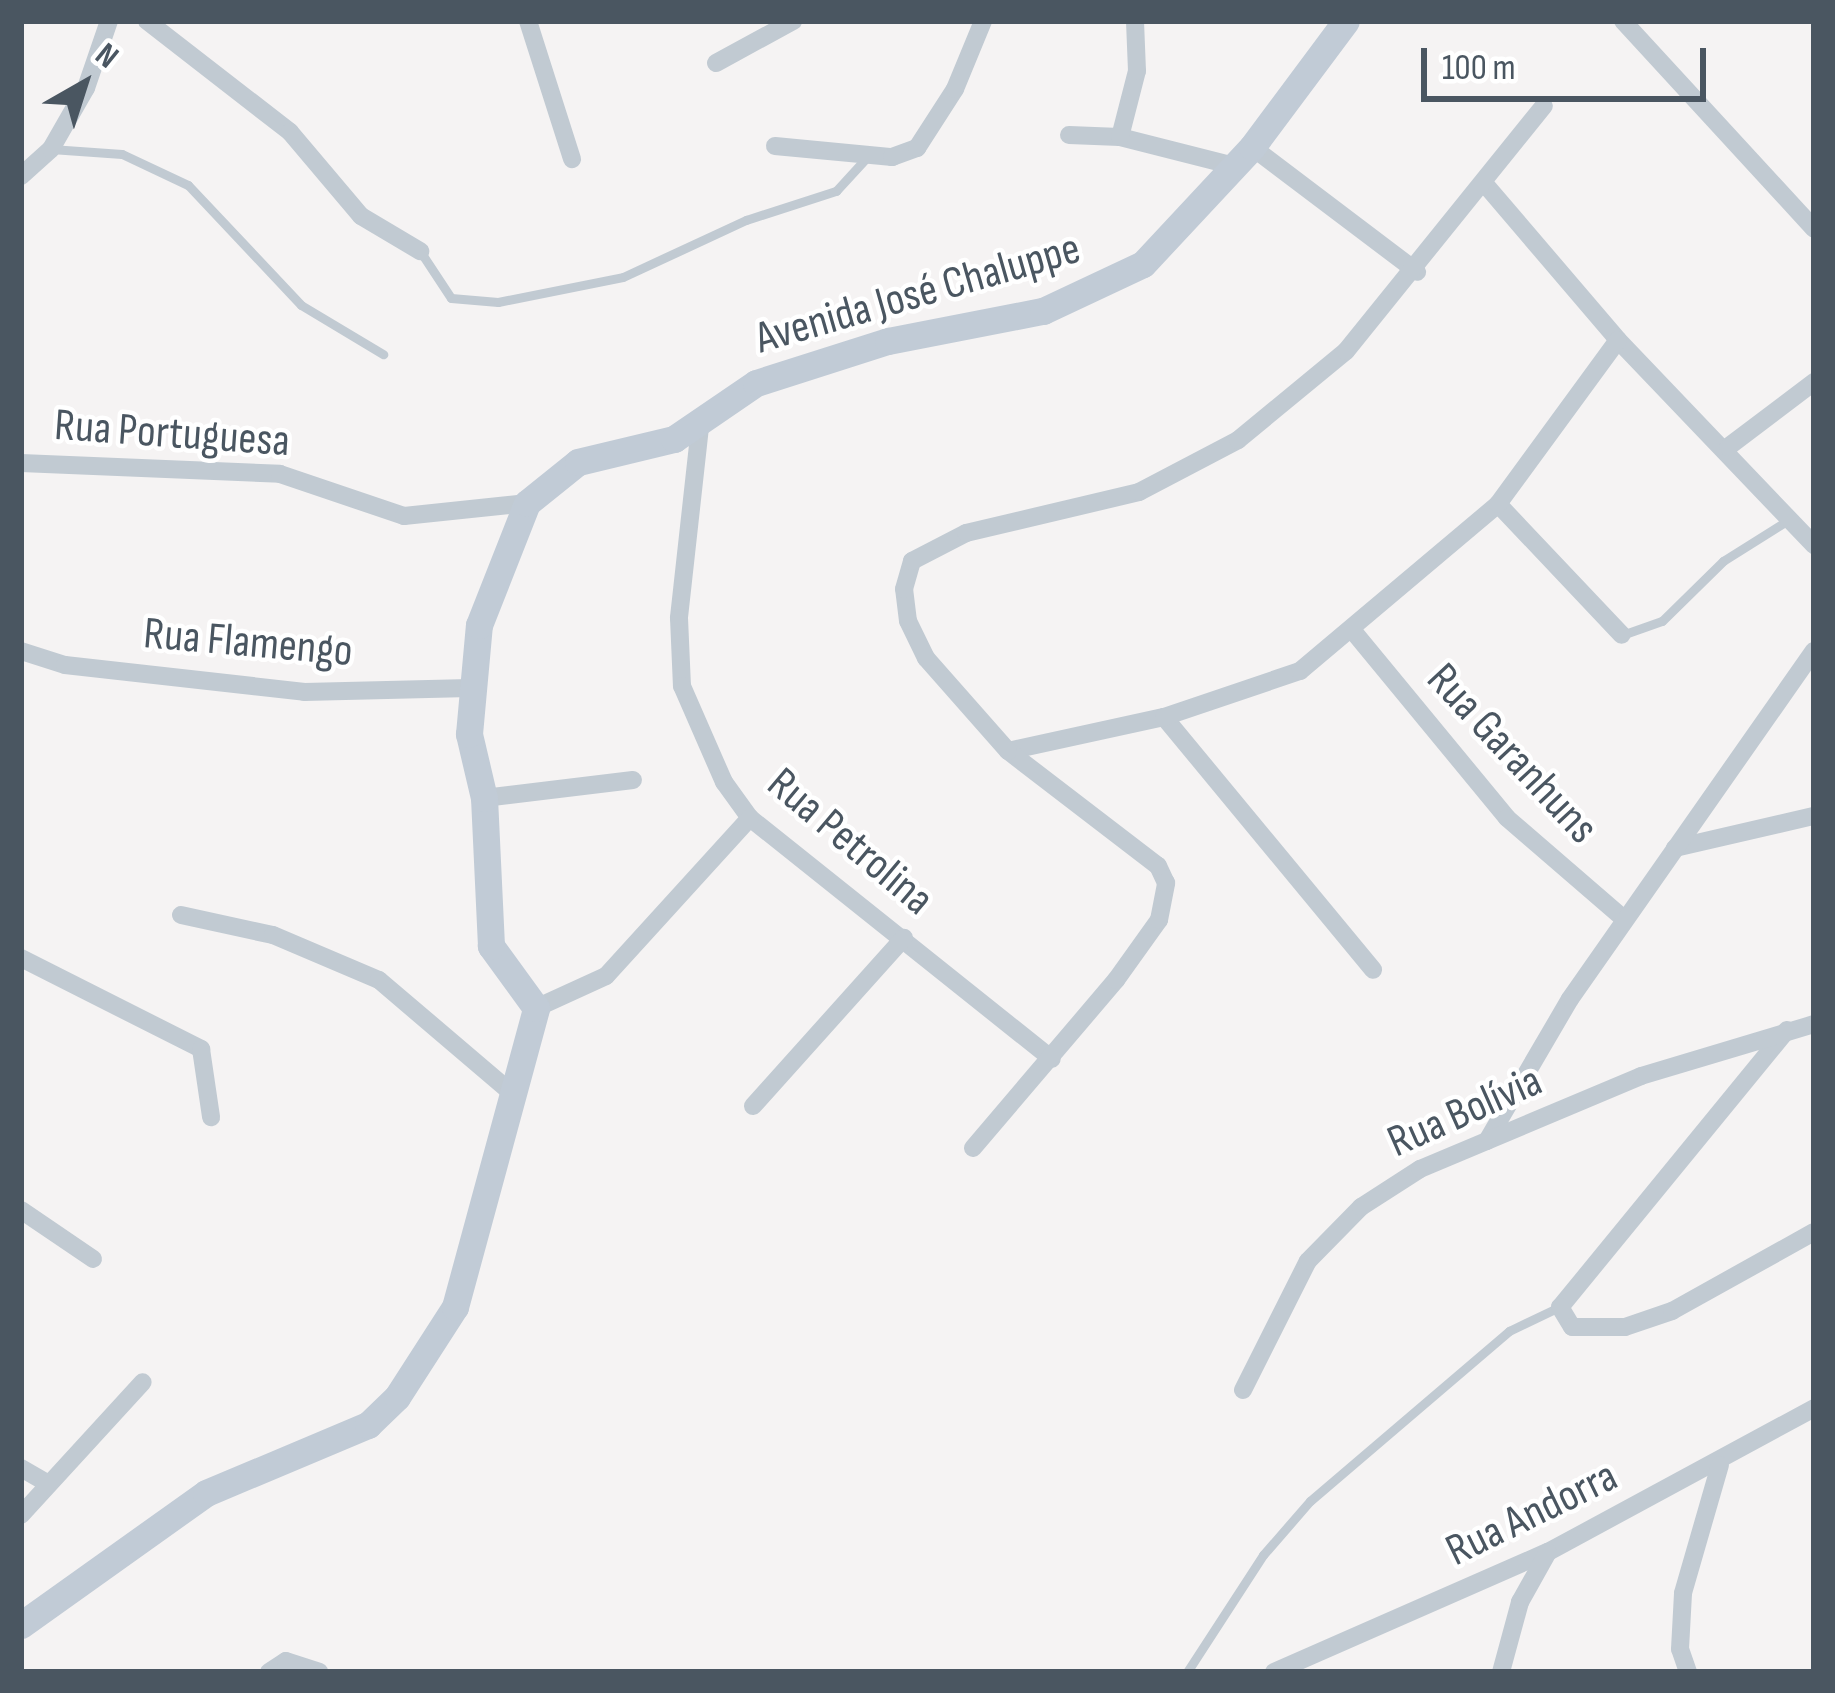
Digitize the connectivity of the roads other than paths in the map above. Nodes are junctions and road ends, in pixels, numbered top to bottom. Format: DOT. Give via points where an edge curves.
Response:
graph roads {
  1 [pos="109,21"];
  2 [pos="147,21"];
  3 [pos="528,21"];
  4 [pos="793,21"];
  5 [pos="983,21"];
  6 [pos="1135,21"];
  7 [pos="1346,21"];
  8 [pos="1629,23"];
  9 [pos="716,63"];
  10 [pos="1544,106"];
  11 [pos="1070,135"];
  12 [pos="1120,137"];
  13 [pos="776,146"];
  14 [pos="50,148"];
  15 [pos="869,155"];
  16 [pos="1243,157"];
  17 [pos="572,159"];
  18 [pos="21,176"];
  19 [pos="1484,183"];
  20 [pos="1814,229"];
  21 [pos="420,251"];
  22 [pos="1417,272"];
  23 [pos="1618,340"];
  24 [pos="383,354"];
  25 [pos="1814,382"];
  26 [pos="700,418"];
  27 [pos="1727,447"];
  28 [pos="21,463"];
  29 [pos="527,503"];
  30 [pos="1498,504"];
  31 [pos="1790,519"];
  32 [pos="1814,545"];
  33 [pos="1353,631"];
  34 [pos="1622,635"];
  35 [pos="21,651"];
  36 [pos="1814,651"];
  37 [pos="470,688"];
  38 [pos="1164,717"];
  39 [pos="1008,751"];
  40 [pos="632,780"];
  41 [pos="484,798"];
  42 [pos="1814,816"];
  43 [pos="750,818"];
  44 [pos="1675,848"];
  45 [pos="182,915"];
  46 [pos="1624,919"];
  47 [pos="904,938"];
  48 [pos="21,958"];
  49 [pos="1373,970"];
  50 [pos="536,1007"];
  51 [pos="1814,1024"];
  52 [pos="1787,1030"];
  53 [pos="1052,1059"];
  54 [pos="513,1094"];
  55 [pos="752,1106"];
  56 [pos="211,1117"];
  57 [pos="1487,1142"];
  58 [pos="973,1148"];
  59 [pos="21,1210"];
  60 [pos="1814,1232"];
  61 [pos="93,1259"];
  62 [pos="1560,1307"];
  63 [pos="143,1382"];
  64 [pos="1243,1390"];
  65 [pos="1814,1408"];
  66 [pos="1720,1465"];
  67 [pos="21,1468"];
  68 [pos="47,1484"];
  69 [pos="21,1515"];
  70 [pos="1548,1552"];
  71 [pos="21,1625"];
  72 [pos="268,1672"];
  73 [pos="319,1672"];
  74 [pos="1187,1672"];
  75 [pos="1274,1672"];
  76 [pos="1502,1672"];
  77 [pos="1688,1672"];
  1 -- 14 [label="street" via="86,88"];
  2 -- 21 [label="street" via="290,132 361,216"];
  3 -- 17 [label="street"];
  4 -- 9 [label="street"];
  5 -- 15 [label="street" via="955,89 916,148"];
  6 -- 12 [label="street" via="1137,70"];
  7 -- 16 [label="street, Avenida José Chaluppe"];
  8 -- 20 [label="street"];
  10 -- 19 [label="street"];
  11 -- 12 [label="street"];
  12 -- 16 [label="street"];
  13 -- 15 [label="street"];
  14 -- 18 [label="street"];
  14 -- 24 [label="lane" via="122,154 188,185 301,304"];
  15 -- 21 [label="lane" via="836,191 602,281 498,302 451,298"];
  16 -- 22 [label="street"];
  16 -- 26 [label="street, Avenida José Chaluppe" via="1143,264 1101,288 1043,311 802,366"];
  19 -- 22 [label="street"];
  19 -- 23 [label="street"];
  22 -- 39 [label="street" via="1346,351 1190,472 965,533 912,561 904,590 908,621 926,658"];
  23 -- 27 [label="street"];
  23 -- 30 [label="street"];
  25 -- 27 [label="street"];
  26 -- 29 [label="street, Avenida José Chaluppe" via="674,439 578,462"];
  26 -- 43 [label="street, Rua Petrolina" via="679,618 682,686 701,738"];
  27 -- 31 [label="street"];
  28 -- 29 [label="street, Rua Portuguesa" via="280,474 404,516"];
  29 -- 37 [label="street, Avenida José Chaluppe" via="479,625"];
  30 -- 33 [label="street"];
  30 -- 34 [label="street"];
  31 -- 32 [label="street"];
  31 -- 34 [label="lane" via="1723,560 1662,621"];
  33 -- 38 [label="street" via="1300,671"];
  33 -- 46 [label="street, Rua Garanhuns" via="1507,818"];
  35 -- 37 [label="street, Rua Flamengo" via="83,668 304,692"];
  36 -- 44 [label="street"];
  37 -- 41 [label="street, Avenida José Chaluppe" via="469,734"];
  38 -- 39 [label="street"];
  38 -- 49 [label="street"];
  39 -- 53 [label="street" via="1158,866 1166,883 1159,920"];
  40 -- 41 [label="street"];
  41 -- 50 [label="street, Avenida José Chaluppe" via="491,946"];
  42 -- 44 [label="street"];
  43 -- 47 [label="street, Rua Petrolina"];
  43 -- 50 [label="street" via="606,976"];
  44 -- 46 [label="street"];
  45 -- 54 [label="street" via="273,935 379,980"];
  46 -- 57 [label="street"];
  47 -- 53 [label="street, Rua Petrolina"];
  47 -- 55 [label="street"];
  48 -- 56 [label="street" via="201,1049"];
  50 -- 54 [label="street"];
  51 -- 52 [label="street, Rua Bolívia"];
  52 -- 57 [label="street, Rua Bolívia" via="1690,1058"];
  52 -- 62 [label="street"];
  53 -- 58 [label="street"];
  54 -- 71 [label="street" via="455,1307 397,1397 341,1443 206,1493"];
  57 -- 64 [label="street, Rua Bolívia" via="1420,1169 1361,1207 1308,1261"];
  59 -- 61 [label="street"];
  60 -- 62 [label="street" via="1672,1311 1625,1327 1573,1327"];
  62 -- 74 [label="lane" via="1509,1331 1310,1501 1263,1555"];
  63 -- 68 [label="street"];
  65 -- 66 [label="street, Rua Andorra"];
  66 -- 70 [label="street, Rua Andorra"];
  66 -- 77 [label="street" via="1683,1593 1680,1649"];
  67 -- 68 [label="street"];
  68 -- 69 [label="street"];
  70 -- 75 [label="street, Rua Andorra"];
  70 -- 76 [label="street" via="1520,1602"];
  72 -- 73 [label="street" via="286,1661"];
}
